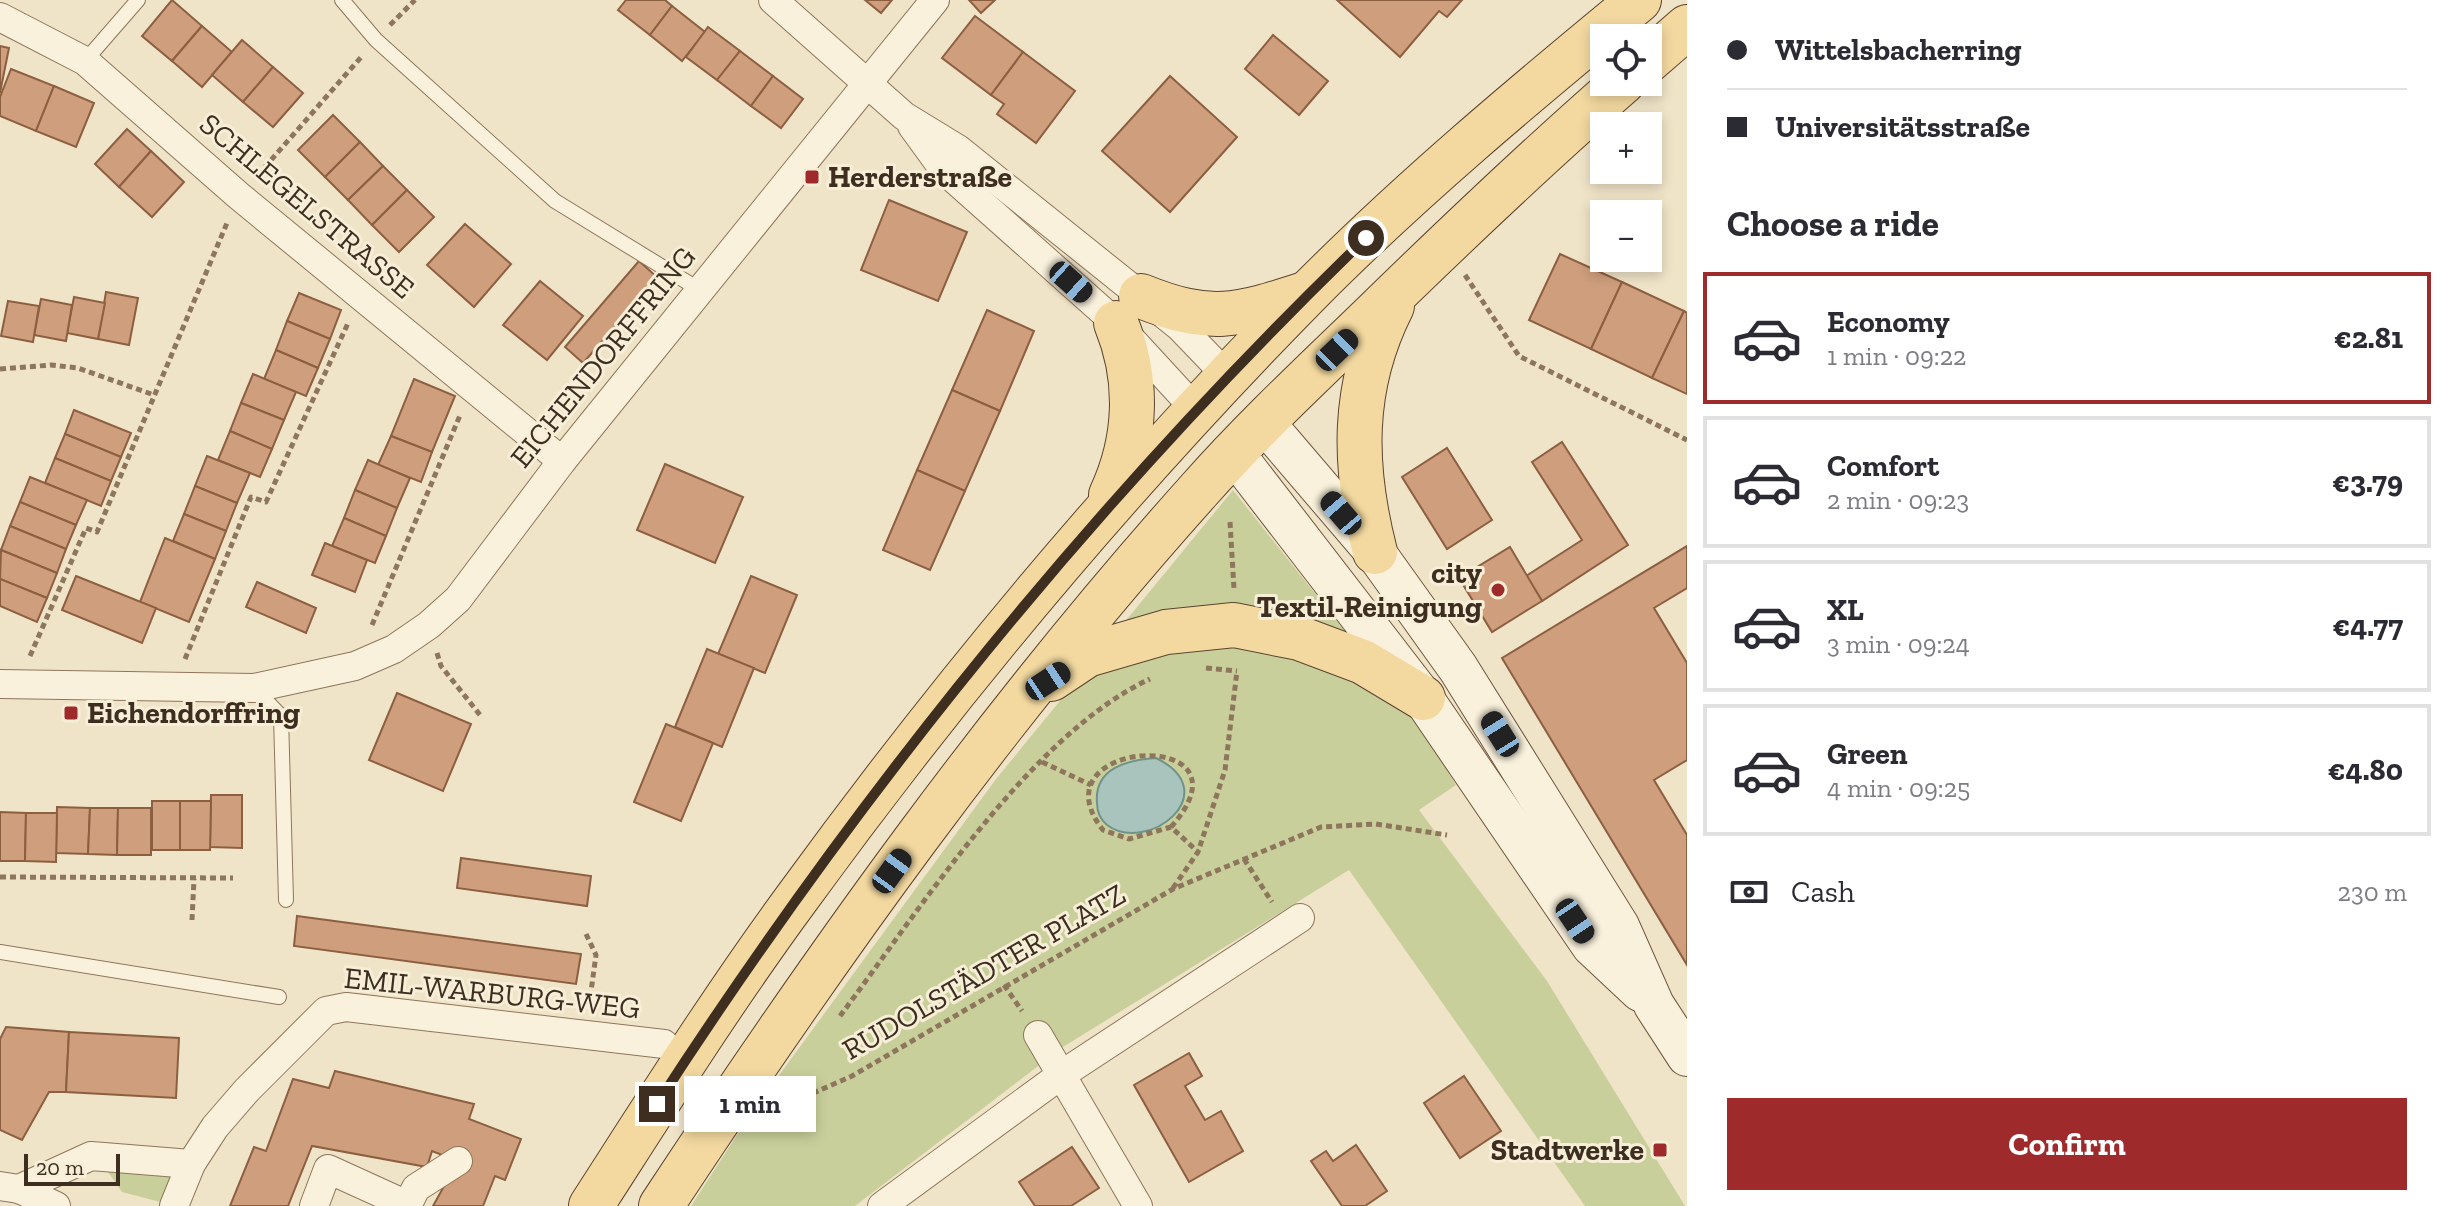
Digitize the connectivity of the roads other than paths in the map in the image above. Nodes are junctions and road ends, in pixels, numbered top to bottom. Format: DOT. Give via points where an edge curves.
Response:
graph roads {
  1 [pos="138,0"];
  2 [pos="342,0"];
  3 [pos="773,0"];
  4 [pos="935,0"];
  5 [pos="1639,0"];
  6 [pos="0,17"];
  7 [pos="1687,27"];
  8 [pos="1662,49"];
  9 [pos="85,61"];
  10 [pos="867,85"];
  11 [pos="1608,96"];
  12 [pos="1402,286"];
  13 [pos="700,290"];
  14 [pos="1308,293"];
  15 [pos="1129,309"];
  16 [pos="1228,377"];
  17 [pos="1197,411"];
  18 [pos="1263,421"];
  19 [pos="1234,453"];
  20 [pos="562,461"];
  21 [pos="1102,516"];
  22 [pos="1375,552"];
  23 [pos="9,685"];
  24 [pos="254,688"];
  25 [pos="1029,693"];
  26 [pos="1423,698"];
  27 [pos="286,900"];
  28 [pos="1294,922"];
  29 [pos="0,952"];
  30 [pos="279,997"];
  31 [pos="1654,1005"];
  32 [pos="1038,1035"];
  33 [pos="664,1044"];
  34 [pos="1687,1056"];
  35 [pos="1061,1075"];
  36 [pos="458,1161"];
  37 [pos="191,1164"];
  38 [pos="10,1188"];
  39 [pos="407,1205"];
  40 [pos="56,1206"];
  41 [pos="174,1206"];
  42 [pos="314,1206"];
  43 [pos="591,1206"];
  44 [pos="661,1206"];
  45 [pos="882,1206"];
  46 [pos="1138,1206"];
  1 -- 9 [label="lane"];
  2 -- 13 [label="lane" via="376,40 555,201"];
  3 -- 10 [label="street"];
  4 -- 10 [label="street"];
  5 -- 14 [label="main road" via="1514,104"];
  6 -- 9 [label="street, SCHLEGELSTRASSE"];
  7 -- 8 [label="main road"];
  9 -- 20 [label="street, SCHLEGELSTRASSE" via="239,196"];
  10 -- 13 [label="street, EICHENDORFFRING"];
  10 -- 15 [label="street" via="904,116 958,149"];
  11 -- 12 [label="main road"];
  12 -- 18 [label="main road"];
  12 -- 22 [label="main road" via="1378,335 1365,380 1358,459"];
  13 -- 20 [label="street, EICHENDORFFRING"];
  14 -- 15 [label="main road" via="1249,312 1215,316"];
  14 -- 16 [label="main road"];
  15 -- 16 [label="street" via="1180,327"];
  15 -- 17 [label="street"];
  15 -- 21 [label="main road" via="1130,442"];
  16 -- 17 [label="main road"];
  16 -- 18 [label="main road"];
  17 -- 19 [label="main road"];
  17 -- 21 [label="main road"];
  18 -- 19 [label="main road"];
  18 -- 22 [label="main road"];
  19 -- 25 [label="main road"];
  19 -- 26 [label="main road"];
  20 -- 24 [label="street, EICHENDORFFRING" via="458,599 429,625 394,649 355,666"];
  21 -- 43 [label="main road" via="973,669 795,900"];
  22 -- 31 [label="main road" via="1458,668 1611,913"];
  23 -- 24 [label="street, EICHENDORFFRING"];
  24 -- 27 [label="lane" via="281,716"];
  25 -- 26 [label="main road" via="1087,655 1166,632 1234,625 1299,638 1363,662"];
  25 -- 44 [label="main road" via="843,939"];
  26 -- 31 [label="main road" via="1592,946"];
  28 -- 35 [label="street"];
  29 -- 30 [label="lane"];
  31 -- 34 [label="main road"];
  32 -- 35 [label="street"];
  33 -- 37 [label="street, EMIL-WARBURG-WEG" via="346,1007 326,1011 247,1090"];
  35 -- 45 [label="street"];
  35 -- 46 [label="street"];
  36 -- 39 [label="street" via="416,1188"];
  37 -- 38 [label="street" via="91,1156"];
  37 -- 41 [label="street, EMIL-WARBURG-WEG"];
  38 -- 40 [label="street"];
  39 -- 42 [label="street" via="328,1169"];
}
